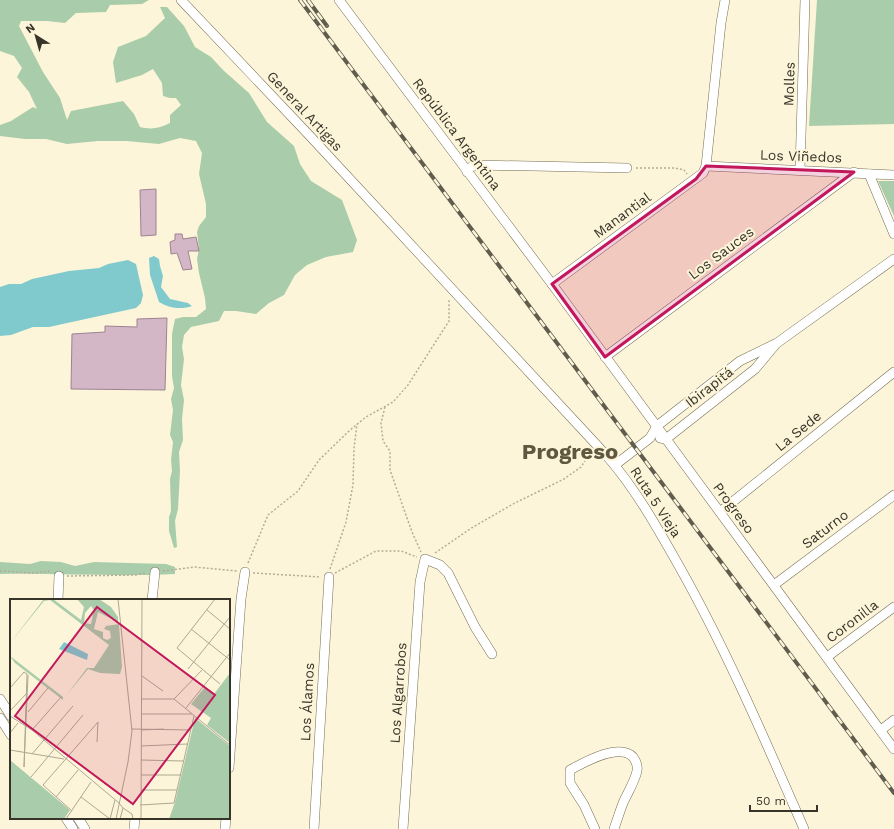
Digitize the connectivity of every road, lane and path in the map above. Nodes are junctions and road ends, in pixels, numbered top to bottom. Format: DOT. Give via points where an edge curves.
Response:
graph roads {
  1 [pos="181,0"];
  2 [pos="339,0"];
  3 [pos="725,0"];
  4 [pos="805,0"];
  5 [pos="706,166"];
  6 [pos="627,168"];
  7 [pos="800,170"];
  8 [pos="467,172"];
  9 [pos="854,172"];
  10 [pos="869,174"];
  11 [pos="894,175"];
  12 [pos="693,182"];
  13 [pos="894,234"];
  14 [pos="408,243"];
  15 [pos="894,259"];
  16 [pos="552,284"];
  17 [pos="448,295"];
  18 [pos="777,343"];
  19 [pos="606,357"];
  20 [pos="894,372"];
  21 [pos="385,406"];
  22 [pos="357,424"];
  23 [pos="656,426"];
  24 [pos="650,438"];
  25 [pos="666,439"];
  26 [pos="596,445"];
  27 [pos="615,465"];
  28 [pos="894,495"];
  29 [pos="720,512"];
  30 [pos="425,559"];
  31 [pos="155,572"];
  32 [pos="245,572"];
  33 [pos="59,576"];
  34 [pos="328,577"];
  35 [pos="774,585"];
  36 [pos="58,599"];
  37 [pos="152,599"];
  38 [pos="894,608"];
  39 [pos="492,654"];
  40 [pos="827,657"];
  41 [pos="0,699"];
  42 [pos="10,714"];
  43 [pos="0,718"];
  44 [pos="894,720"];
  45 [pos="881,730"];
  46 [pos="10,733"];
  47 [pos="894,749"];
  48 [pos="230,753"];
  49 [pos="67,819"];
  50 [pos="79,819"];
  51 [pos="135,819"];
  52 [pos="226,819"];
  53 [pos="73,829"];
  54 [pos="85,829"];
  55 [pos="134,829"];
  56 [pos="225,829"];
  57 [pos="314,829"];
  58 [pos="403,829"];
  59 [pos="595,829"];
  60 [pos="614,829"];
  61 [pos="804,829"];
  1 -- 14 [label="street, General Artigas"];
  2 -- 8 [label="street, República Argentina"];
  3 -- 5 [label="street"];
  4 -- 7 [label="street, Molles"];
  5 -- 7 [label="street, Los Viñedos"];
  5 -- 12 [label="street, Manantial" via="703,173"];
  6 -- 8 [label="street" via="477,165 471,166"];
  6 -- 12 [label="path" via="675,168 684,170"];
  7 -- 9 [label="street, Los Viñedos"];
  8 -- 16 [label="street, República Argentina"];
  9 -- 10 [label="street, Los Viñedos"];
  9 -- 19 [label="street, Los Sauces"];
  10 -- 11 [label="street, Los Viñedos"];
  10 -- 13 [label="street"];
  12 -- 16 [label="street, Manantial"];
  14 -- 26 [label="street, Ruta 5 Vieja"];
  15 -- 18 [label="street, Ibirapitá"];
  16 -- 19 [label="street, Progreso"];
  17 -- 21 [label="path" via="449,321 408,385"];
  18 -- 23 [label="street, Ibirapitá" via="740,361"];
  18 -- 25 [label="street, Ibirapitá" via="755,369"];
  19 -- 23 [label="street, Progreso"];
  20 -- 29 [label="street, La Sede"];
  21 -- 22 [label="path"];
  21 -- 30 [label="path" via="381,423 383,441 390,451 390,470 412,532"];
  22 -- 32 [label="path" via="319,460 298,491 268,515"];
  22 -- 34 [label="path" via="349,507"];
  23 -- 24 [label="street, Ibirapitá"];
  23 -- 25 [label="street, Progreso"];
  24 -- 25 [label="street"];
  24 -- 27 [label="street, Ibirapitá"];
  25 -- 29 [label="street, Progreso"];
  26 -- 27 [label="street, Ruta 5 Vieja"];
  26 -- 30 [label="path" via="581,467 564,479 515,503"];
  27 -- 61 [label="street, Ruta 5 Vieja" via="633,489 703,609"];
  28 -- 35 [label="street, Saturno"];
  29 -- 35 [label="street, Progreso"];
  30 -- 34 [label="path" via="401,551 376,551"];
  30 -- 39 [label="street" via="440,565 448,573 475,627"];
  30 -- 58 [label="street, Los Algarrobos" via="420,582"];
  31 -- 37 [label="street"];
  32 -- 48 [label="street" via="240,599"];
  33 -- 36 [label="street"];
  34 -- 57 [label="street, Los Álamos"];
  35 -- 40 [label="street, Progreso"];
  38 -- 40 [label="street, Coronilla"];
  40 -- 45 [label="street, Progreso"];
  41 -- 42 [label="street"];
  43 -- 46 [label="street"];
  44 -- 45 [label="street"];
  45 -- 47 [label="street, Progreso"];
  49 -- 53 [label="street"];
  50 -- 54 [label="street"];
  51 -- 55 [label="street"];
  52 -- 56 [label="street"];
  59 -- 60 [label="street" via="570,783 570,770 612,752 631,756 637,763 637,772"];
}
